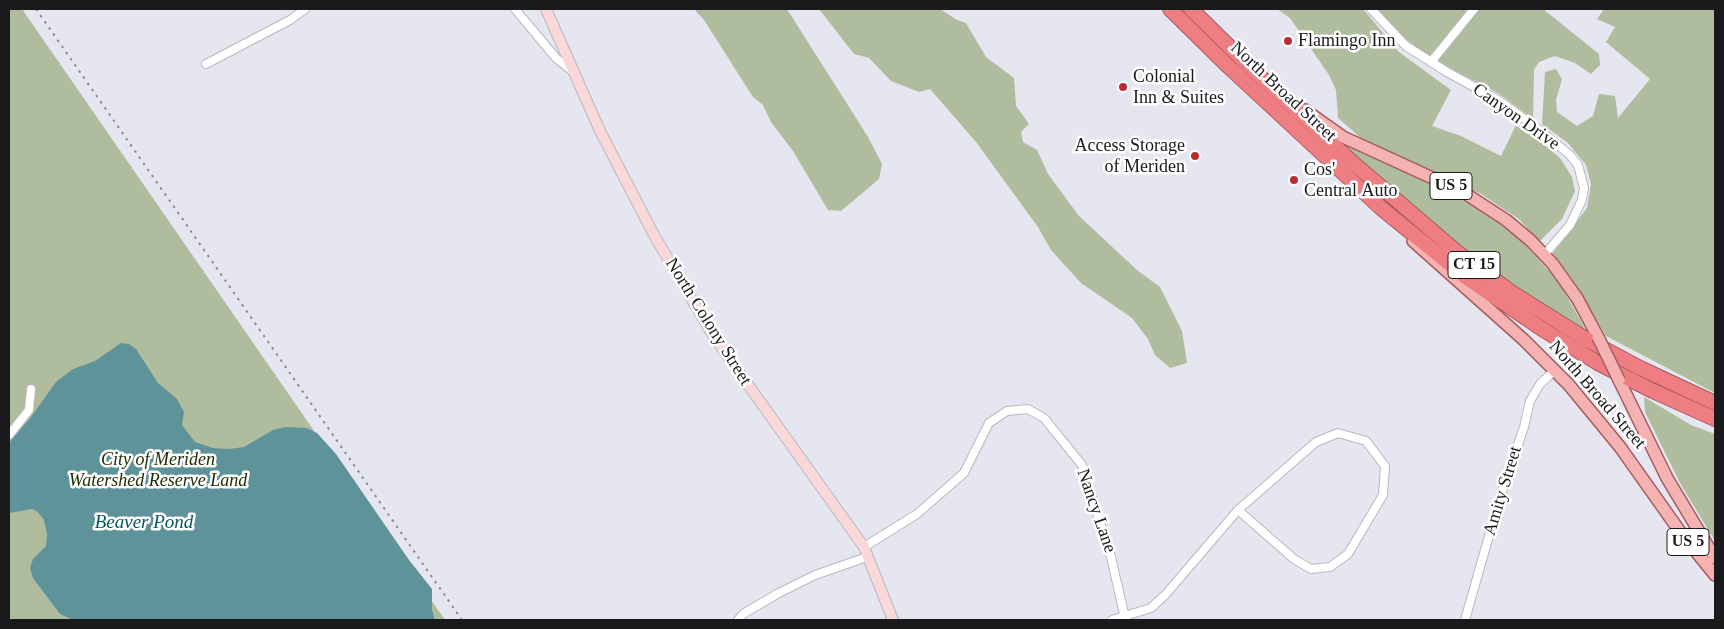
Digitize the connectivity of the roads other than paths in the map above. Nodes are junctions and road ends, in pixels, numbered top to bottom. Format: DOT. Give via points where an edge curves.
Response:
graph roads {
  1 [pos="305,9"];
  2 [pos="515,9"];
  3 [pos="546,9"];
  4 [pos="1170,9"];
  5 [pos="1191,9"];
  6 [pos="1371,9"];
  7 [pos="1474,9"];
  8 [pos="1431,62"];
  9 [pos="206,64"];
  10 [pos="571,70"];
  11 [pos="1264,81"];
  12 [pos="1403,227"];
  13 [pos="1545,254"];
  14 [pos="1555,370"];
  15 [pos="31,389"];
  16 [pos="1715,403"];
  17 [pos="1715,419"];
  18 [pos="9,435"];
  19 [pos="1677,496"];
  20 [pos="1662,507"];
  21 [pos="1238,510"];
  22 [pos="866,552"];
  23 [pos="1715,558"];
  24 [pos="1715,575"];
  25 [pos="1125,618"];
  26 [pos="738,620"];
  27 [pos="893,620"];
  28 [pos="1112,620"];
  29 [pos="1465,620"];
  1 -- 9 [label="street"];
  2 -- 10 [label="street" via="556,58"];
  3 -- 10 [label="main road, North Colony Street"];
  4 -- 12 [label="highway, North Broad Street / US 5" via="1244,82"];
  5 -- 11 [label="highway, North Broad Street / US 5"];
  6 -- 8 [label="street, Canyon Drive" via="1406,46"];
  7 -- 8 [label="street"];
  8 -- 13 [label="street, Canyon Drive" via="1498,100 1570,155 1578,165 1584,188 1582,200 1570,225"];
  10 -- 22 [label="main road, North Colony Street" via="654,235 714,337"];
  11 -- 13 [label="main road, North Broad Street / US 5" via="1343,137 1479,202 1514,225"];
  11 -- 16 [label="highway, CT 15" via="1412,215 1496,281 1600,347"];
  12 -- 14 [label="main road, North Broad Street / US 5" via="1414,243"];
  12 -- 17 [label="highway, CT 15" via="1480,287 1559,340 1634,382"];
  13 -- 19 [label="main road, North Broad Street / US 5, bridge" via="1572,290 1598,337"];
  14 -- 20 [label="main road, North Broad Street / US 5" via="1607,430"];
  14 -- 29 [label="street, Amity Street" via="1540,384 1530,401"];
  15 -- 18 [label="street" via="29,410"];
  19 -- 20 [label="main road"];
  19 -- 23 [label="main road, North Broad Street / US 5"];
  20 -- 24 [label="main road, North Broad Street / US 5"];
  21 -- 21 [label="street" via="1294,559 1311,569 1330,567 1348,554 1383,495 1385,466 1366,441 1338,433 1316,442"];
  21 -- 25 [label="street" via="1156,604"];
  22 -- 25 [label="street, Nancy Lane" via="964,473 989,423 1007,410 1028,409 1044,418 1082,465 1112,556"];
  22 -- 26 [label="street, Nancy Lane" via="776,594"];
  22 -- 27 [label="main road, North Colony Street"];
  25 -- 28 [label="street"];
}
